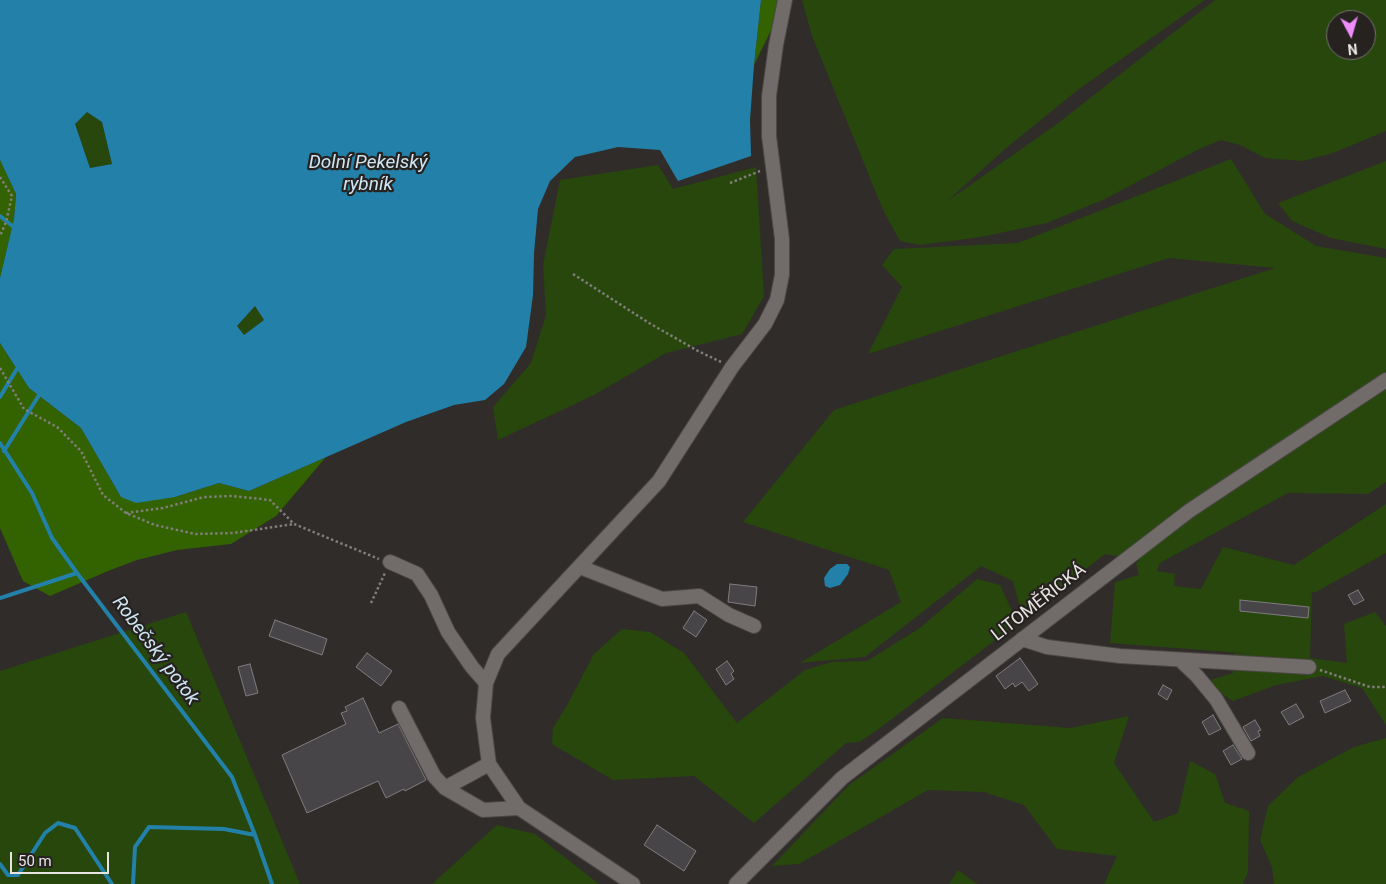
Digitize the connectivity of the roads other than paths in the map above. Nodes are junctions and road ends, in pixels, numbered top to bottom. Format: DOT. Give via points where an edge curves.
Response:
graph roads {
  1 [pos="785,0"];
  2 [pos="1386,380"];
  3 [pos="390,562"];
  4 [pos="580,567"];
  5 [pos="754,626"];
  6 [pos="1022,639"];
  7 [pos="1180,660"];
  8 [pos="1310,667"];
  9 [pos="486,683"];
  10 [pos="399,708"];
  11 [pos="1248,752"];
  12 [pos="489,764"];
  13 [pos="445,788"];
  14 [pos="519,808"];
  15 [pos="633,884"];
  16 [pos="736,884"];
  1 -- 4 [label="street" via="768,96 769,136 782,239 782,275 777,300 765,324 732,367 659,480"];
  2 -- 6 [label="street, LITOMĚŘICKÁ" via="1189,511"];
  3 -- 9 [label="street" via="417,574 448,632"];
  4 -- 5 [label="street" via="662,598 699,596"];
  4 -- 9 [label="street" via="498,654"];
  6 -- 7 [label="street" via="1047,647"];
  6 -- 16 [label="street, LITOMĚŘICKÁ" via="842,778"];
  7 -- 8 [label="street"];
  7 -- 11 [label="street" via="1216,698"];
  9 -- 12 [label="street" via="483,718"];
  10 -- 13 [label="street" via="434,776"];
  12 -- 13 [label="street"];
  12 -- 14 [label="street"];
  13 -- 14 [label="street" via="483,810"];
  14 -- 15 [label="street"];
}
